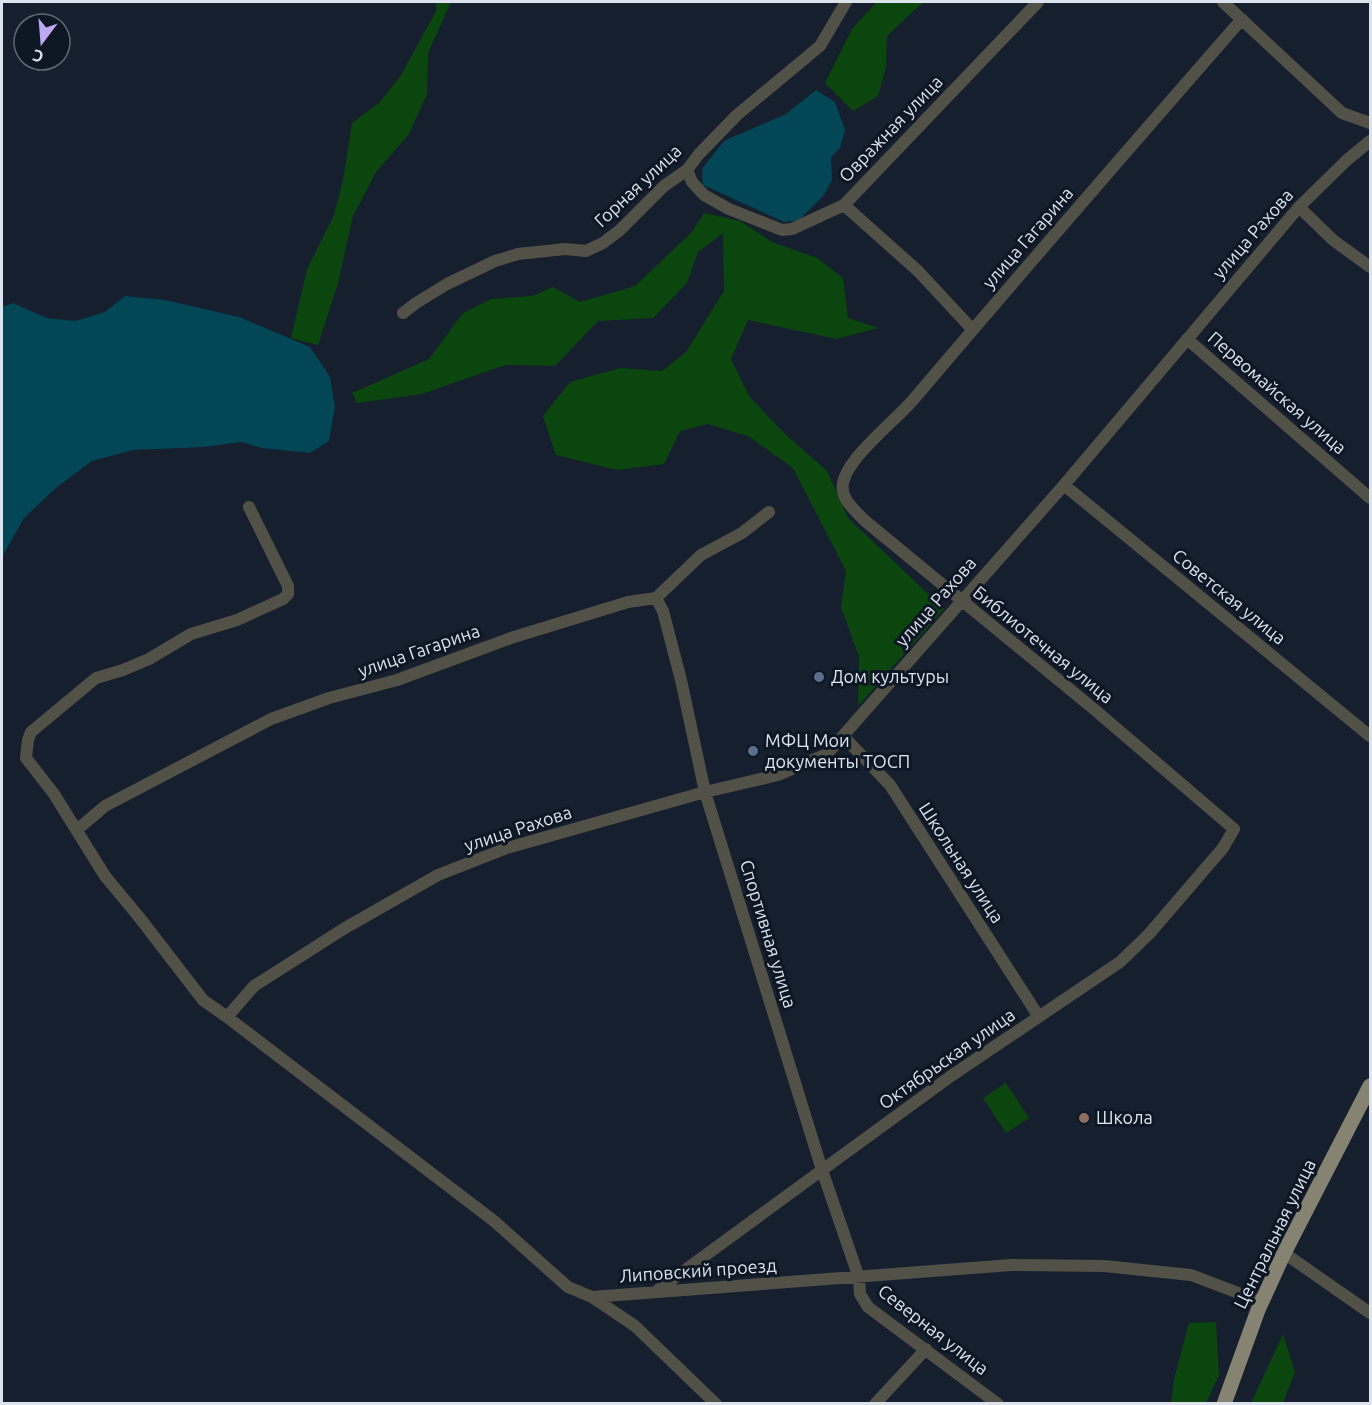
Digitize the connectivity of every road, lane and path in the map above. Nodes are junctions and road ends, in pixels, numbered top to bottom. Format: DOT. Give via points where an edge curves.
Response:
graph roads {
  1 [pos="846,2"];
  2 [pos="1038,2"];
  3 [pos="1223,2"];
  4 [pos="1242,19"];
  5 [pos="1371,123"];
  6 [pos="1371,141"];
  7 [pos="687,170"];
  8 [pos="844,205"];
  9 [pos="1299,207"];
  10 [pos="1371,267"];
  11 [pos="403,313"];
  12 [pos="972,329"];
  13 [pos="1187,339"];
  14 [pos="843,481"];
  15 [pos="1064,485"];
  16 [pos="1371,498"];
  17 [pos="249,507"];
  18 [pos="770,512"];
  19 [pos="656,598"];
  20 [pos="961,601"];
  21 [pos="843,736"];
  22 [pos="1371,736"];
  23 [pos="705,792"];
  24 [pos="1234,829"];
  25 [pos="78,830"];
  26 [pos="227,1017"];
  27 [pos="1039,1017"];
  28 [pos="1371,1086"];
  29 [pos="822,1170"];
  30 [pos="1284,1253"];
  31 [pos="860,1278"];
  32 [pos="655,1292"];
  33 [pos="592,1297"];
  34 [pos="1262,1302"];
  35 [pos="1371,1313"];
  36 [pos="926,1348"];
  37 [pos="716,1404"];
  38 [pos="875,1404"];
  39 [pos="998,1404"];
  40 [pos="1224,1404"];
  1 -- 7 [label="street, Горная улица" via="820,46 737,115"];
  2 -- 8 [label="street, Овражная улица"];
  3 -- 4 [label="street"];
  4 -- 5 [label="street" via="1342,113"];
  4 -- 12 [label="street, улица Гагарина"];
  6 -- 9 [label="street, улица Рахова"];
  7 -- 8 [label="street" via="704,195 783,230"];
  7 -- 11 [label="street, Горная улица" via="664,186 603,243 586,251 536,252 495,261 447,284"];
  8 -- 12 [label="street, Овражная улица" via="918,271"];
  9 -- 10 [label="street" via="1333,240"];
  9 -- 13 [label="street, улица Рахова"];
  12 -- 14 [label="street, улица Гагарина" via="910,403 854,460"];
  13 -- 15 [label="street, улица Рахова"];
  13 -- 16 [label="street, Первомайская улица"];
  14 -- 20 [label="street, Библиотечная улица" via="846,501 858,514"];
  15 -- 20 [label="street, улица Рахова"];
  15 -- 22 [label="street, Советская улица"];
  17 -- 25 [label="street, Липовский проезд" via="288,586 288,594 237,620 191,634 149,659 96,678 31,732 26,758"];
  18 -- 19 [label="street" via="742,533 701,555"];
  19 -- 23 [label="street, Спортивная улица" via="681,681"];
  19 -- 25 [label="street, улица Гагарина" via="628,602 535,631 271,719 105,806"];
  20 -- 21 [label="street, улица Рахова"];
  20 -- 24 [label="street, Библиотечная улица"];
  21 -- 23 [label="street, улица Рахова" via="828,754 778,775"];
  21 -- 27 [label="street, Школьная улица" via="890,785"];
  23 -- 26 [label="street, улица Рахова" via="507,848 438,875 254,986"];
  23 -- 29 [label="street, Спортивная улица"];
  24 -- 27 [label="street, Октябрьская улица" via="1223,848 1137,945 1119,962"];
  25 -- 26 [label="street, Липовский проезд" via="105,876 203,1000"];
  26 -- 33 [label="street, Липовский проезд" via="494,1221 568,1287"];
  27 -- 29 [label="street, Октябрьская улица"];
  28 -- 30 [label="main road, Центральная улица"];
  29 -- 31 [label="street, Спортивная улица"];
  29 -- 32 [label="street, Октябрьская улица"];
  30 -- 34 [label="main road, Центральная улица"];
  30 -- 35 [label="street"];
  31 -- 32 [label="street, Липовский проезд"];
  31 -- 34 [label="street, Липовский проезд" via="1011,1265 1104,1266 1191,1275"];
  31 -- 36 [label="street, Северная улица" via="860,1294 868,1307"];
  32 -- 33 [label="street, Липовский проезд"];
  33 -- 37 [label="street" via="635,1326"];
  34 -- 40 [label="main road, Центральная улица"];
  36 -- 38 [label="street"];
  36 -- 39 [label="street, Северная улица"];
}
